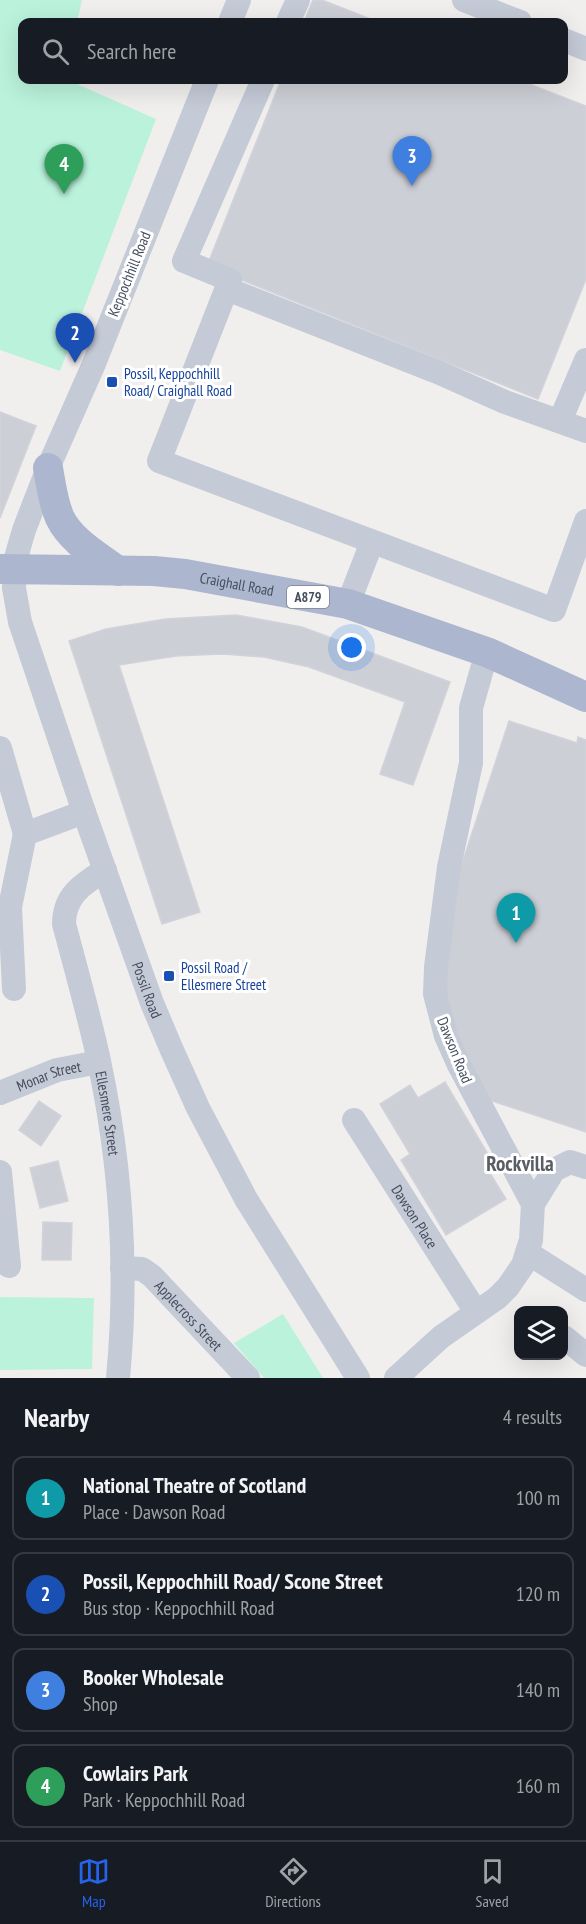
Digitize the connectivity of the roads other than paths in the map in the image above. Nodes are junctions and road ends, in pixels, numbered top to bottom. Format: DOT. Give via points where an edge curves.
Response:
graph roads {
  1 [pos="239,0"];
  2 [pos="298,0"];
  3 [pos="464,0"];
  4 [pos="232,18"];
  5 [pos="290,18"];
  6 [pos="510,18"];
  7 [pos="568,42"];
  8 [pos="586,49"];
  9 [pos="205,84"];
  10 [pos="261,84"];
  11 [pos="227,288"];
  12 [pos="586,360"];
  13 [pos="560,421"];
  14 [pos="586,431"];
  15 [pos="48,468"];
  16 [pos="586,521"];
  17 [pos="372,542"];
  18 [pos="7,569"];
  19 [pos="118,571"];
  20 [pos="348,604"];
  21 [pos="489,653"];
  22 [pos="586,697"];
  23 [pos="0,748"];
  24 [pos="84,812"];
  25 [pos="25,834"];
  26 [pos="105,870"];
  27 [pos="14,989"];
  28 [pos="99,1062"];
  29 [pos="0,1093"];
  30 [pos="354,1120"];
  31 [pos="586,1167"];
  32 [pos="0,1172"];
  33 [pos="533,1204"];
  34 [pos="528,1253"];
  35 [pos="9,1266"];
  36 [pos="122,1268"];
  37 [pos="586,1290"];
  38 [pos="476,1312"];
  39 [pos="568,1340"];
  40 [pos="586,1355"];
  41 [pos="118,1378"];
  42 [pos="248,1378"];
  43 [pos="358,1378"];
  44 [pos="396,1378"];
  1 -- 4 [label="street"];
  2 -- 5 [label="street"];
  3 -- 6 [label="street"];
  7 -- 8 [label="street"];
  9 -- 15 [label="street, Keppochhill Road"];
  10 -- 11 [label="street" via="184,261 230,280"];
  11 -- 13 [label="street"];
  11 -- 17 [label="street" via="159,461"];
  12 -- 13 [label="street"];
  13 -- 14 [label="street"];
  15 -- 18 [label="street, Keppochhill Road"];
  15 -- 19 [label="main road" via="55,505 65,528"];
  16 -- 17 [label="street" via="554,610"];
  17 -- 20 [label="street"];
  18 -- 19 [label="main road, Craighall Road / A879"];
  18 -- 24 [label="street, Possil Road" via="20,622"];
  19 -- 20 [label="main road, Craighall Road / A879" via="185,574"];
  20 -- 21 [label="main road, Craighall Road / A879"];
  21 -- 22 [label="main road, Craighall Road / A879"];
  21 -- 33 [label="street, Dawson Road" via="471,708 471,763 448,874 435,994 458,1063"];
  23 -- 25 [label="street"];
  24 -- 25 [label="street"];
  24 -- 26 [label="street, Possil Road"];
  25 -- 27 [label="street" via="10,907"];
  26 -- 28 [label="street, Ellesmere Street" via="75,890 63,924"];
  26 -- 43 [label="street, Possil Road" via="152,1003 202,1116 246,1198"];
  28 -- 29 [label="street, Monar Street" via="57,1070"];
  28 -- 36 [label="street, Ellesmere Street" via="116,1166"];
  30 -- 38 [label="street, Dawson Place"];
  31 -- 33 [label="street" via="570,1162 554,1170"];
  32 -- 35 [label="street"];
  33 -- 34 [label="street"];
  34 -- 37 [label="street"];
  34 -- 38 [label="street" via="508,1287"];
  36 -- 41 [label="street, Ellesmere Street"];
  36 -- 42 [label="street, Applecross Street" via="147,1272"];
  38 -- 44 [label="street"];
  39 -- 40 [label="street"];
}
